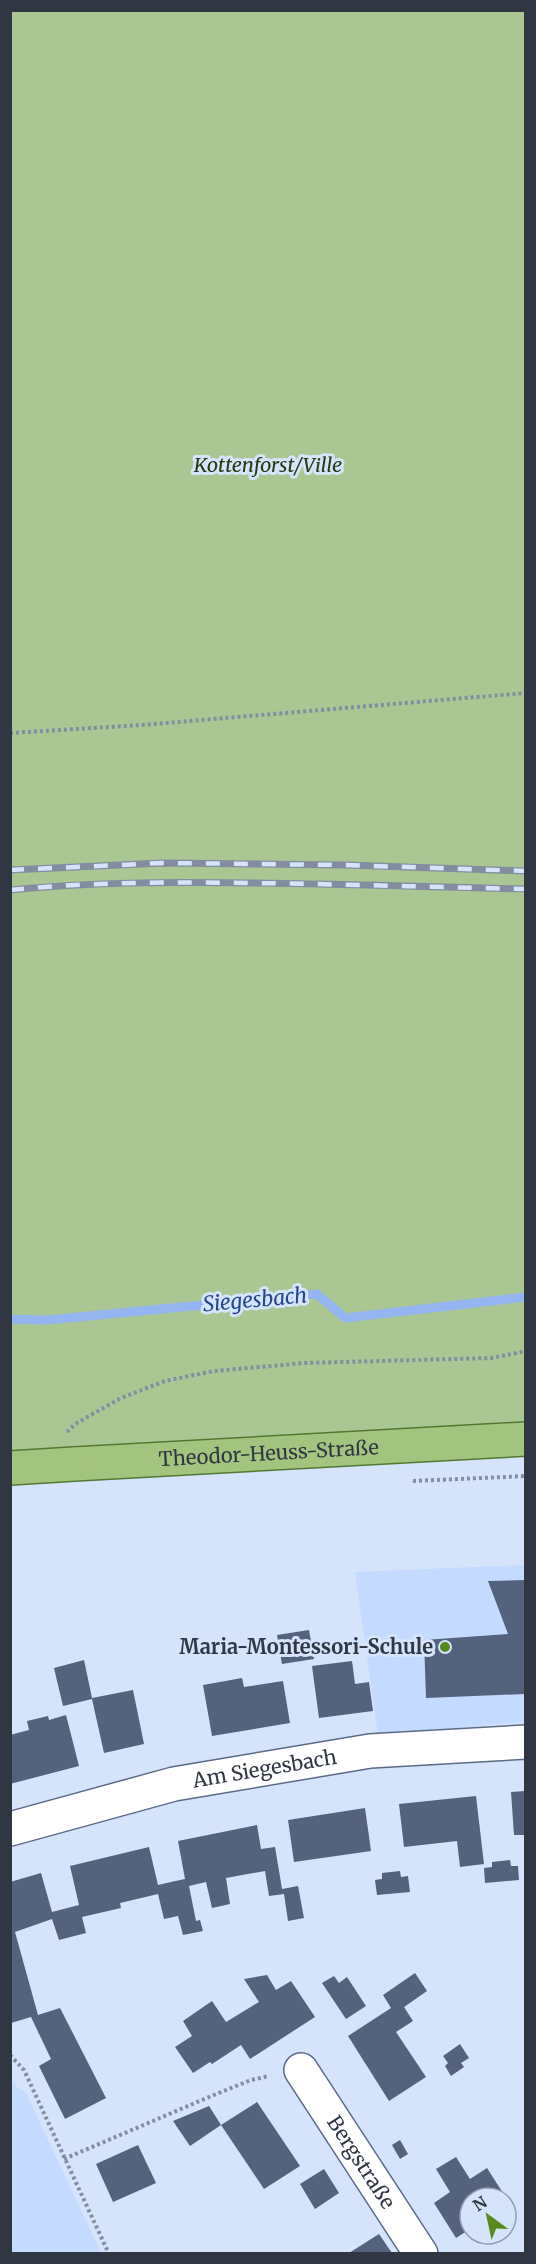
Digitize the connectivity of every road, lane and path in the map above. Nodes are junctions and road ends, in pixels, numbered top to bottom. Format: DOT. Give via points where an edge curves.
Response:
graph roads {
  1 [pos="525,693"];
  2 [pos="10,733"];
  3 [pos="525,1352"];
  4 [pos="525,1439"];
  5 [pos="67,1451"];
  6 [pos="10,1468"];
  7 [pos="525,1742"];
  8 [pos="10,1828"];
  9 [pos="10,2055"];
  10 [pos="300,2070"];
  11 [pos="64,2159"];
  12 [pos="109,2253"];
  13 [pos="421,2253"];
  1 -- 2 [label="path"];
  3 -- 5 [label="path" via="492,1358 305,1363 214,1371 165,1381 121,1398 75,1424"];
  4 -- 5 [label="main road, Theodor-Heuss-Straße"];
  5 -- 6 [label="main road, Theodor-Heuss-Straße, bridge"];
  7 -- 8 [label="street, Am Siegesbach" via="370,1751 220,1776 174,1784"];
  9 -- 11 [label="path" via="24,2070"];
  10 -- 11 [label="path" via="252,2080"];
  10 -- 13 [label="street, Bergstraße"];
  11 -- 12 [label="path"];
}
